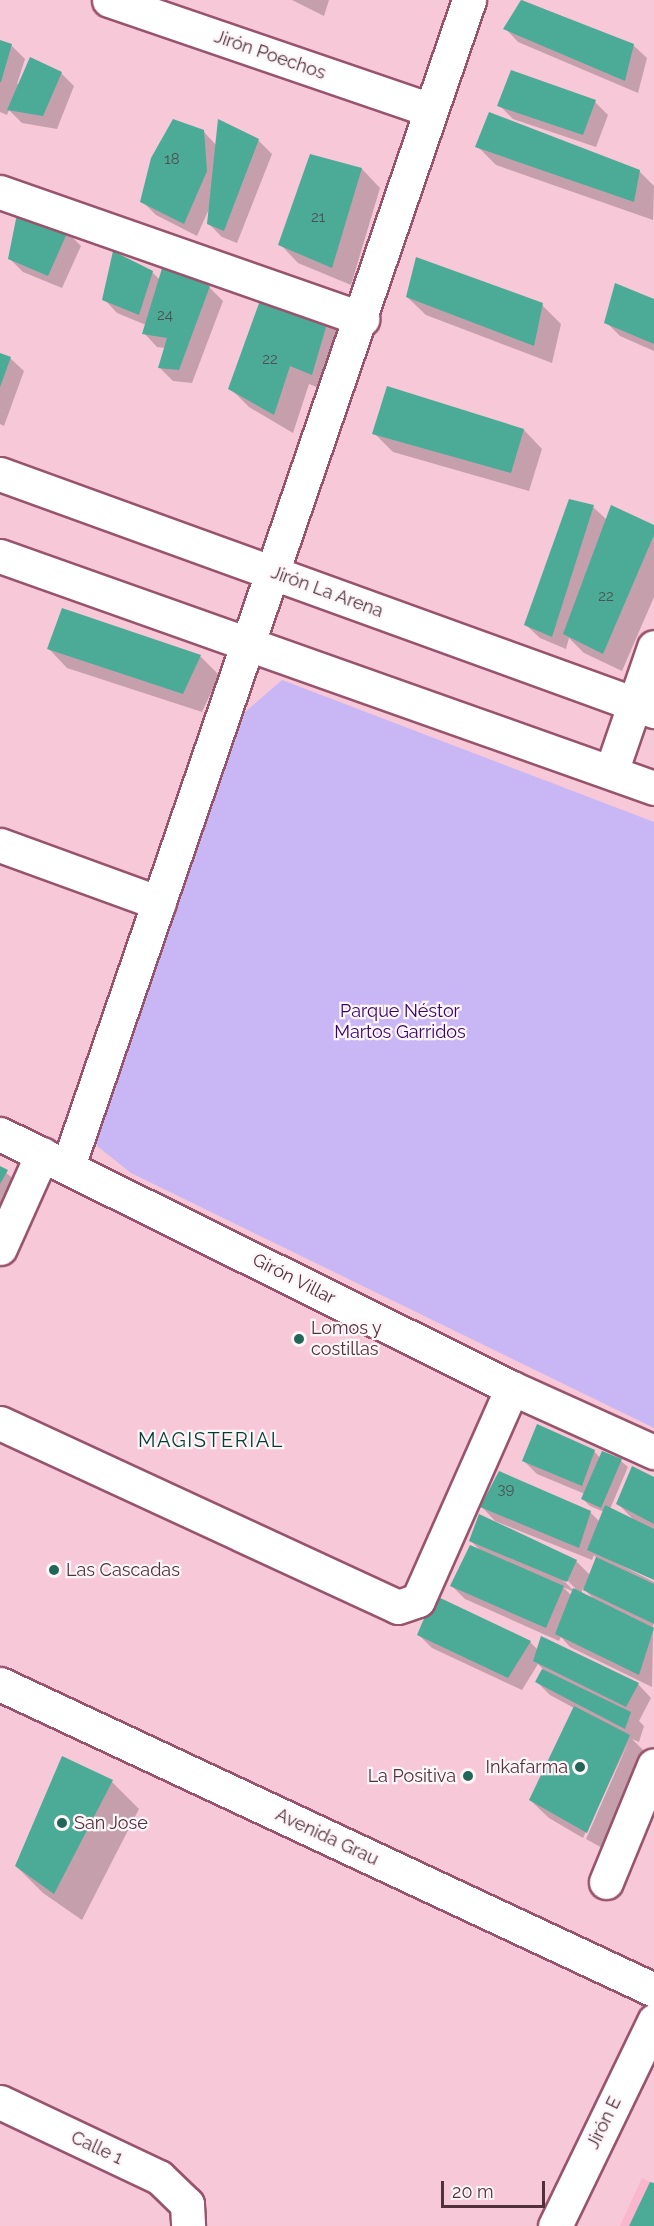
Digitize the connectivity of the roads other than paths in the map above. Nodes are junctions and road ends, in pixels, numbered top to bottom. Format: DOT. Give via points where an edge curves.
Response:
graph roads {
  1 [pos="109,0"];
  2 [pos="470,0"];
  3 [pos="431,110"];
  4 [pos="0,192"];
  5 [pos="362,319"];
  6 [pos="0,474"];
  7 [pos="0,556"];
  8 [pos="275,572"];
  9 [pos="250,645"];
  10 [pos="654,647"];
  11 [pos="644,707"];
  12 [pos="611,772"];
  13 [pos="654,788"];
  14 [pos="0,845"];
  15 [pos="159,903"];
  16 [pos="0,1134"];
  17 [pos="55,1160"];
  18 [pos="0,1248"];
  19 [pos="512,1388"];
  20 [pos="0,1423"];
  21 [pos="654,1452"];
  22 [pos="0,1684"];
  23 [pos="654,1765"];
  24 [pos="606,1882"];
  25 [pos="654,1990"];
  26 [pos="654,2021"];
  27 [pos="0,2102"];
  28 [pos="187,2215"];
  29 [pos="555,2226"];
  1 -- 3 [label="street, Jirón Poechos"];
  2 -- 3 [label="street"];
  3 -- 5 [label="street"];
  4 -- 5 [label="street"];
  5 -- 8 [label="street"];
  6 -- 8 [label="street, Jirón La Arena"];
  7 -- 9 [label="street"];
  8 -- 9 [label="street"];
  8 -- 11 [label="street, Jirón La Arena"];
  9 -- 12 [label="street"];
  9 -- 15 [label="street"];
  10 -- 11 [label="street"];
  11 -- 12 [label="street"];
  12 -- 13 [label="street"];
  14 -- 15 [label="street"];
  15 -- 17 [label="street"];
  16 -- 17 [label="street, Girón Villar"];
  17 -- 18 [label="street"];
  17 -- 19 [label="street, Girón Villar"];
  19 -- 20 [label="street" via="418,1600 398,1607"];
  19 -- 21 [label="street, Girón Villar"];
  22 -- 25 [label="street, Avenida Grau"];
  23 -- 24 [label="street"];
  26 -- 29 [label="street, Jirón E"];
  27 -- 28 [label="street, Calle 1" via="159,2177"];
}
